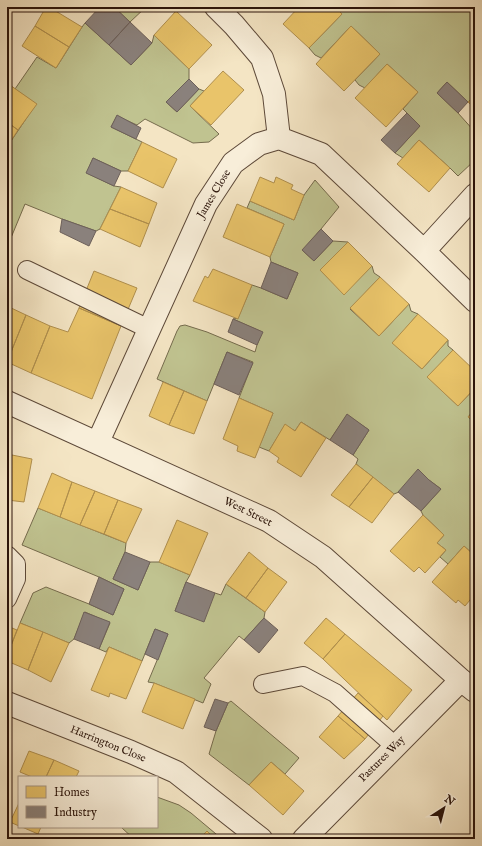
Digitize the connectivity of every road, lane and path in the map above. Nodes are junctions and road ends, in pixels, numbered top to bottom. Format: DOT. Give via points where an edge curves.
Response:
graph roads {
  1 [pos="216,7"];
  2 [pos="279,138"];
  3 [pos="475,195"];
  4 [pos="424,250"];
  5 [pos="27,270"];
  6 [pos="475,301"];
  7 [pos="149,329"];
  8 [pos="7,402"];
  9 [pos="98,442"];
  10 [pos="7,555"];
  11 [pos="7,599"];
  12 [pos="263,684"];
  13 [pos="468,685"];
  14 [pos="7,703"];
  15 [pos="395,746"];
  16 [pos="261,839"];
  17 [pos="304,839"];
  1 -- 2 [label="street" via="262,58 274,94"];
  2 -- 4 [label="street" via="321,154"];
  2 -- 7 [label="street, James Close" via="259,144 233,163 206,204"];
  3 -- 4 [label="street"];
  4 -- 6 [label="street"];
  5 -- 7 [label="lane"];
  7 -- 9 [label="street, James Close"];
  8 -- 9 [label="street, West Street"];
  9 -- 13 [label="street, West Street" via="269,521 323,557"];
  10 -- 11 [label="lane" via="16,564 16,579"];
  12 -- 15 [label="lane" via="303,676 335,693"];
  13 -- 15 [label="street, Pastures Way"];
  14 -- 16 [label="street, Harrington Close" via="176,772"];
  15 -- 17 [label="street, Pastures Way"];
}
